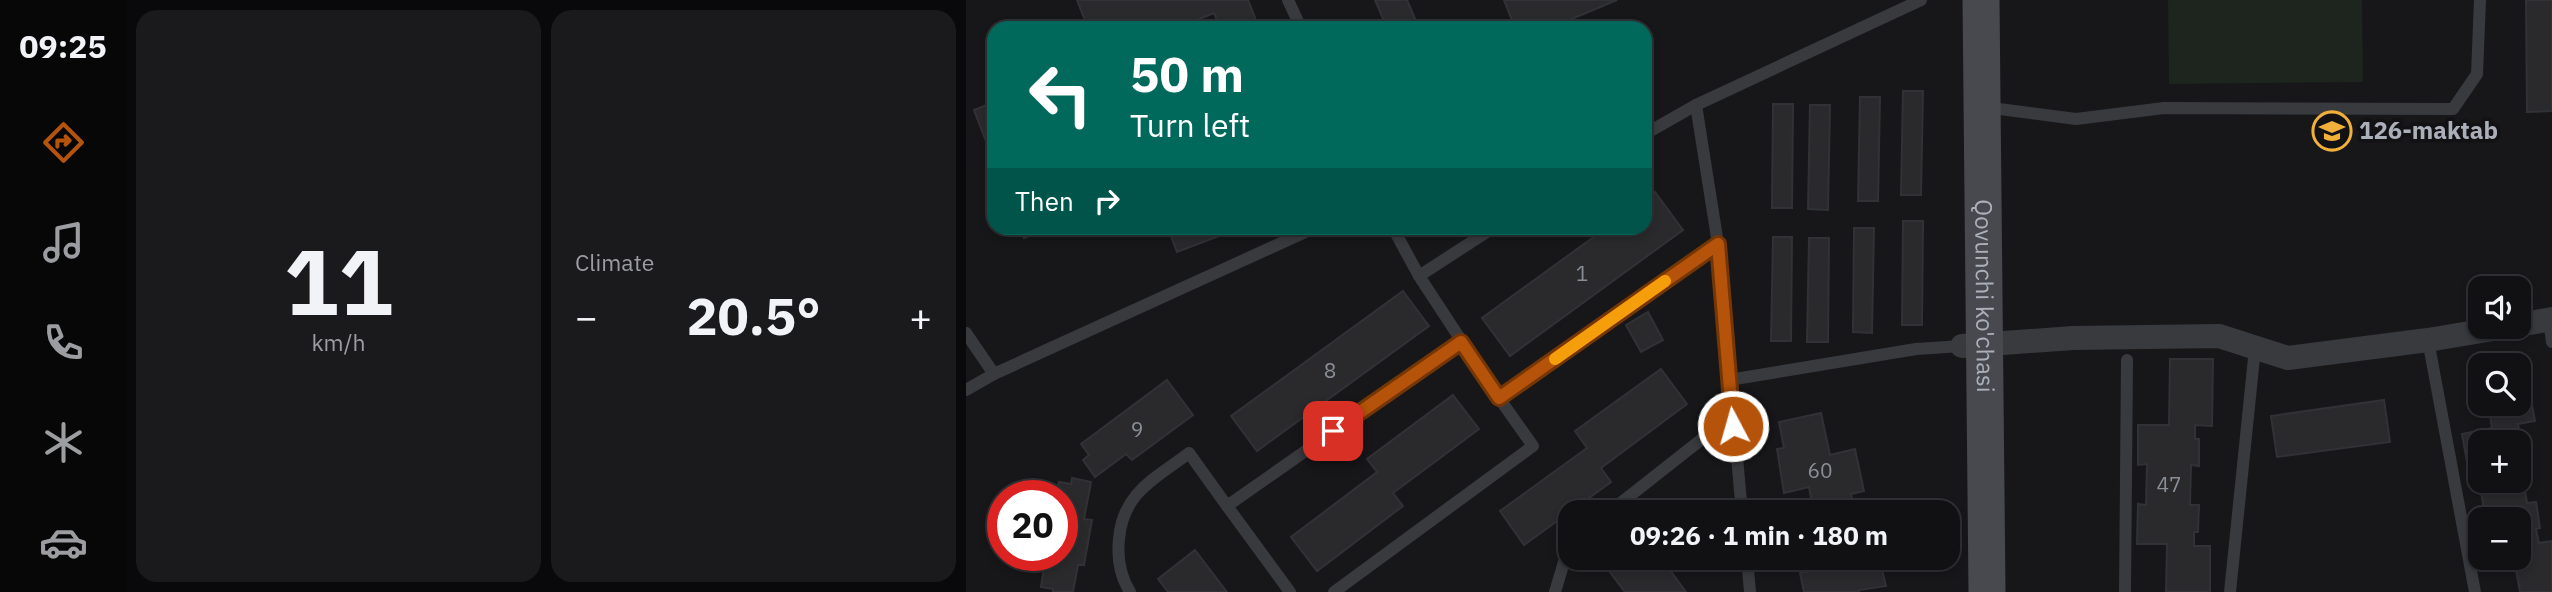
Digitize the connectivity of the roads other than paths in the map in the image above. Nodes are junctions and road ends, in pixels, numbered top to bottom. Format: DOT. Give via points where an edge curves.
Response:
graph roads {
  1 [pos="1288,0"];
  2 [pos="1921,0"];
  3 [pos="1961,0"];
  4 [pos="1981,0"];
  5 [pos="2480,0"];
  6 [pos="1298,21"];
  7 [pos="1696,105"];
  8 [pos="1983,107"];
  9 [pos="1652,130"];
  10 [pos="1299,235"];
  11 [pos="1397,235"];
  12 [pos="1482,235"];
  13 [pos="1718,244"];
  14 [pos="1419,276"];
  15 [pos="2531,326"];
  16 [pos="2551,327"];
  17 [pos="966,333"];
  18 [pos="2468,334"];
  19 [pos="2428,341"];
  20 [pos="1461,342"];
  21 [pos="1974,345"];
  22 [pos="2255,348"];
  23 [pos="2127,360"];
  24 [pos="995,374"];
  25 [pos="1729,380"];
  26 [pos="966,390"];
  27 [pos="1499,398"];
  28 [pos="1733,426"];
  29 [pos="1625,500"];
  30 [pos="1741,500"];
  31 [pos="1227,506"];
  32 [pos="1562,570"];
  33 [pos="1748,570"];
  34 [pos="1130,592"];
  35 [pos="1290,592"];
  36 [pos="1334,592"];
  37 [pos="1555,592"];
  38 [pos="1750,592"];
  39 [pos="1963,592"];
  40 [pos="1987,592"];
  41 [pos="2125,592"];
  42 [pos="2230,592"];
  43 [pos="2476,592"];
  1 -- 6 [label="lane"];
  2 -- 7 [label="lane"];
  3 -- 21 [label="main road, Qovunchi ko'chasi"];
  4 -- 8 [label="main road, Qovunchi ko'chasi"];
  5 -- 8 [label="lane" via="2477,74 2453,109 2164,108 2076,119"];
  7 -- 9 [label="lane"];
  7 -- 13 [label="lane"];
  8 -- 21 [label="main road, Qovunchi ko'chasi"];
  10 -- 24 [label="lane"];
  11 -- 14 [label="lane"];
  12 -- 14 [label="lane"];
  13 -- 25 [label="lane"];
  13 -- 27 [label="lane"];
  14 -- 20 [label="lane"];
  15 -- 16 [label="street"];
  17 -- 24 [label="lane"];
  18 -- 19 [label="street"];
  19 -- 22 [label="street" via="2288,358"];
  19 -- 43 [label="lane"];
  20 -- 27 [label="lane"];
  20 -- 31 [label="lane"];
  21 -- 22 [label="street" via="2219,336"];
  21 -- 25 [label="lane" via="1916,349"];
  21 -- 39 [label="main road, Qovunchi ko'chasi"];
  21 -- 40 [label="main road, Qovunchi ko'chasi"];
  22 -- 42 [label="lane"];
  23 -- 41 [label="lane"];
  24 -- 26 [label="lane"];
  25 -- 28 [label="lane"];
  27 -- 36 [label="lane" via="1533,446"];
  28 -- 29 [label="lane" via="1702,439"];
  28 -- 30 [label="lane"];
  31 -- 34 [label="lane" via="1189,453 1138,491 1120,524 1118,551 1122,578"];
  31 -- 35 [label="lane"];
  32 -- 37 [label="lane"];
  33 -- 38 [label="lane"];
}
